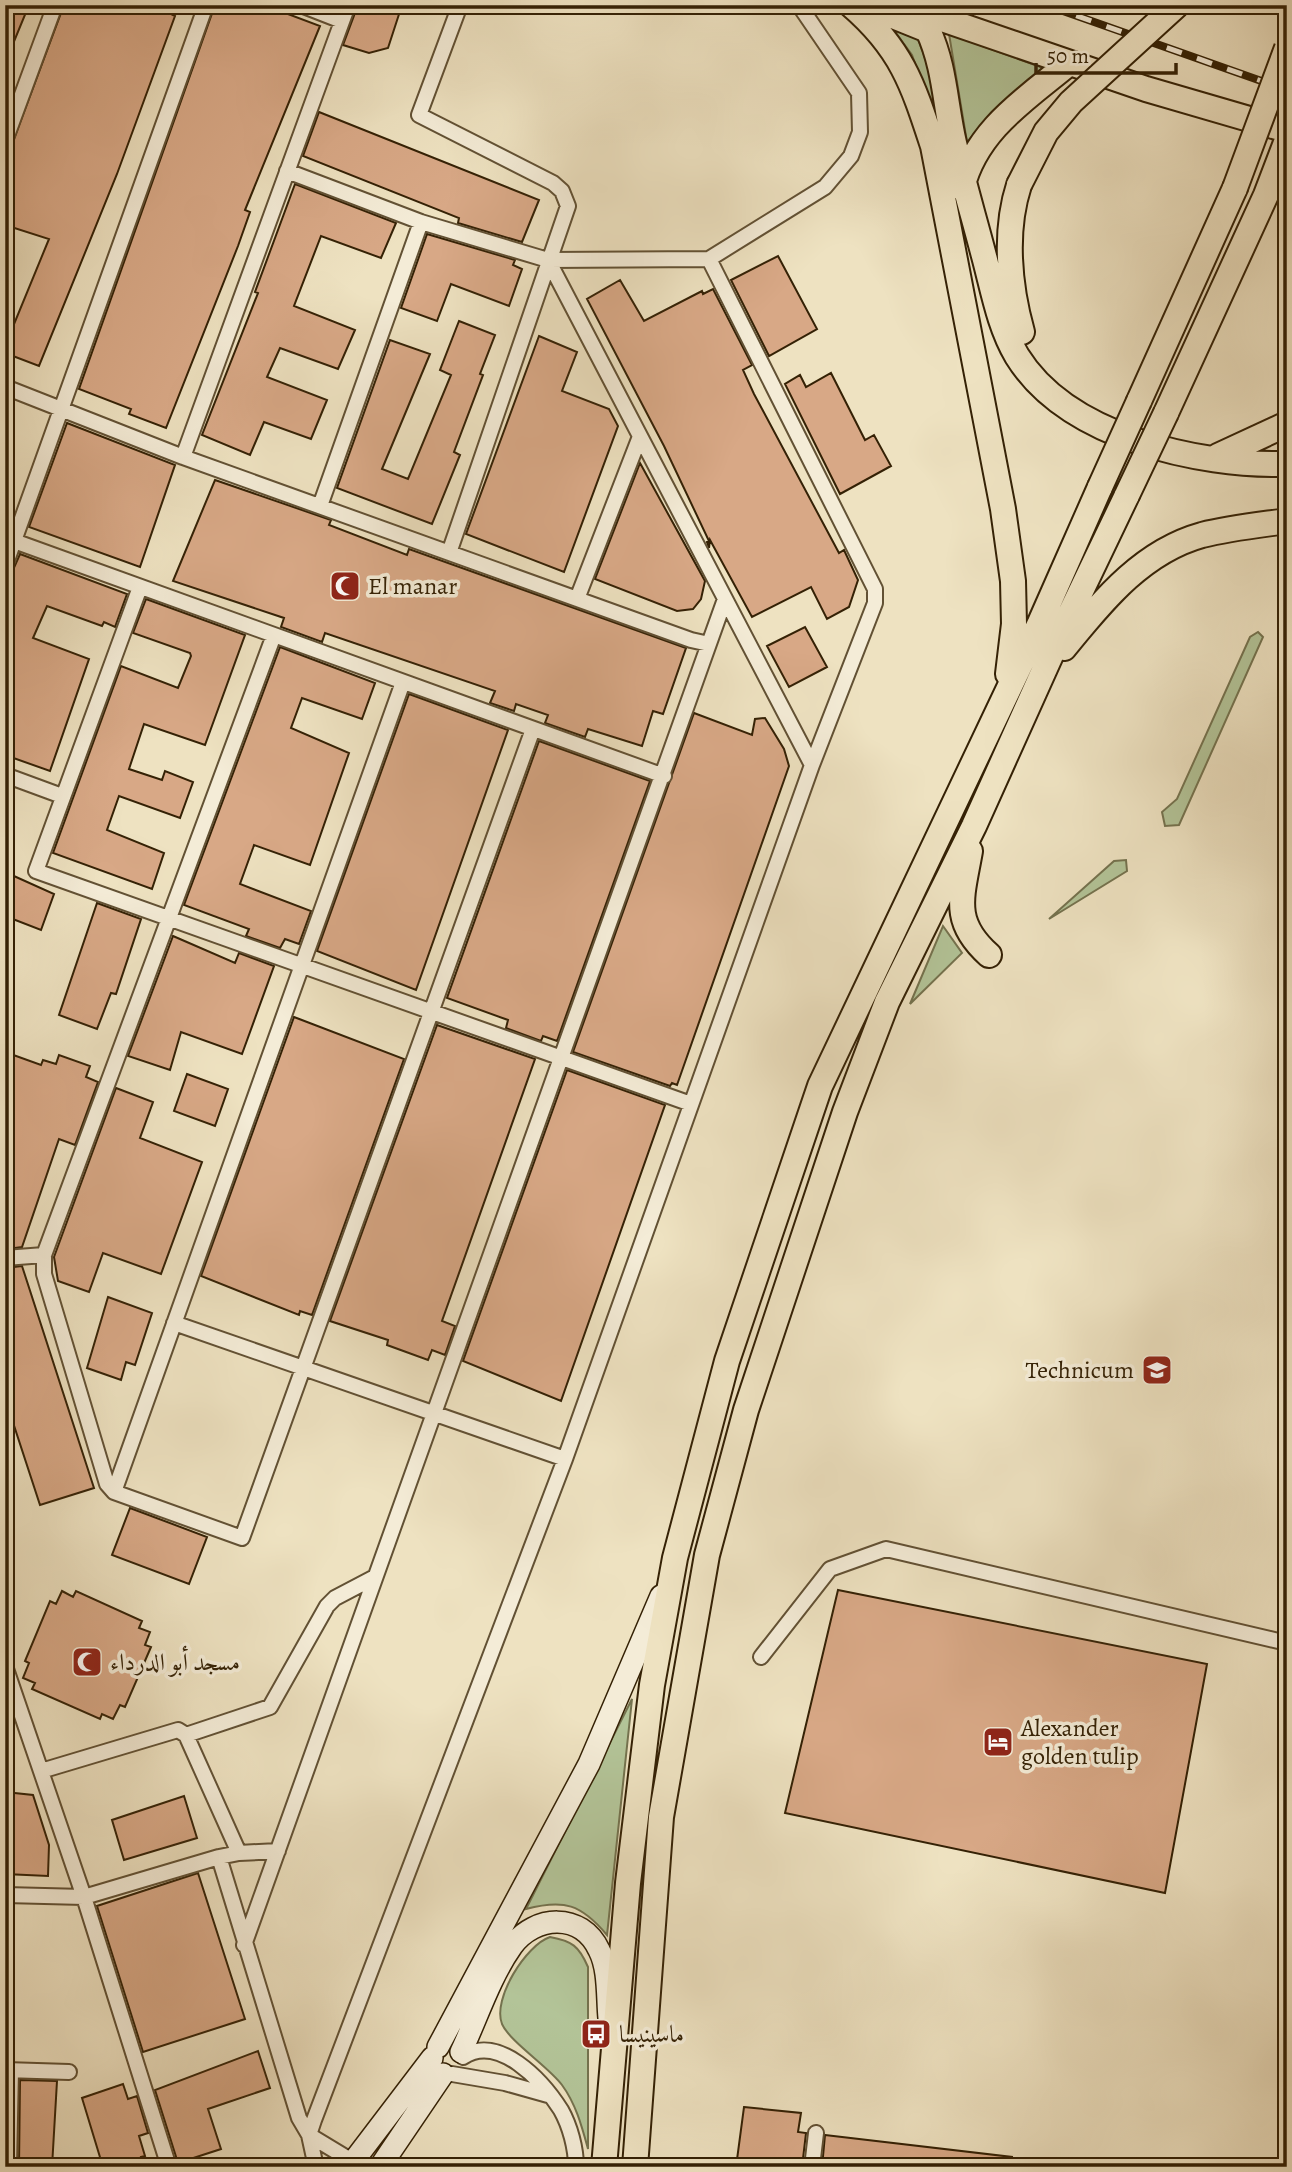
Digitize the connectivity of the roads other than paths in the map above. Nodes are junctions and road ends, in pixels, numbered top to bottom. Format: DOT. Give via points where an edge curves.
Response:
graph roads {
  1 [pos="55,5"];
  2 [pos="206,5"];
  3 [pos="301,5"];
  4 [pos="348,5"];
  5 [pos="460,5"];
  6 [pos="799,5"];
  7 [pos="851,5"];
  8 [pos="866,5"];
  9 [pos="903,5"];
  10 [pos="1177,5"];
  11 [pos="342,21"];
  12 [pos="1287,48"];
  13 [pos="1069,64"];
  14 [pos="1287,130"];
  15 [pos="1287,139"];
  16 [pos="5,141"];
  17 [pos="287,171"];
  18 [pos="964,181"];
  19 [pos="421,222"];
  20 [pos="949,241"];
  21 [pos="709,259"];
  22 [pos="548,260"];
  23 [pos="5,387"];
  24 [pos="1058,398"];
  25 [pos="61,409"];
  26 [pos="1287,424"];
  27 [pos="639,439"];
  28 [pos="183,457"];
  29 [pos="1214,457"];
  30 [pos="1287,464"];
  31 [pos="320,506"];
  32 [pos="1287,521"];
  33 [pos="14,541"];
  34 [pos="449,553"];
  35 [pos="5,566"];
  36 [pos="141,587"];
  37 [pos="577,599"];
  38 [pos="726,599"];
  39 [pos="274,635"];
  40 [pos="709,644"];
  41 [pos="1041,676"];
  42 [pos="403,682"];
  43 [pos="997,714"];
  44 [pos="533,729"];
  45 [pos="812,765"];
  46 [pos="5,775"];
  47 [pos="663,776"];
  48 [pos="62,796"];
  49 [pos="974,826"];
  50 [pos="169,919"];
  51 [pos="989,955"];
  52 [pos="300,966"];
  53 [pos="429,1012"];
  54 [pos="561,1059"];
  55 [pos="691,1104"];
  56 [pos="44,1255"];
  57 [pos="5,1258"];
  58 [pos="174,1322"];
  59 [pos="303,1367"];
  60 [pos="433,1413"];
  61 [pos="565,1459"];
  62 [pos="114,1492"];
  63 [pos="675,1558"];
  64 [pos="375,1577"];
  65 [pos="1287,1643"];
  66 [pos="761,1657"];
  67 [pos="5,1666"];
  68 [pos="11,1697"];
  69 [pos="186,1735"];
  70 [pos="41,1772"];
  71 [pos="278,1851"];
  72 [pos="239,1853"];
  73 [pos="219,1857"];
  74 [pos="5,1895"];
  75 [pos="84,1897"];
  76 [pos="244,1945"];
  77 [pos="612,2053"];
  78 [pos="448,2061"];
  79 [pos="8,2070"];
  80 [pos="69,2072"];
  81 [pos="548,2095"];
  82 [pos="816,2133"];
  83 [pos="309,2135"];
  84 [pos="350,2164"];
  85 [pos="9,2167"];
  86 [pos="169,2167"];
  87 [pos="316,2167"];
  88 [pos="380,2167"];
  89 [pos="576,2167"];
  90 [pos="604,2167"];
  91 [pos="635,2167"];
  92 [pos="812,2167"];
  1 -- 16 [label="street"];
  2 -- 25 [label="street"];
  3 -- 11 [label="street"];
  4 -- 11 [label="street"];
  5 -- 22 [label="street" via="419,115 562,191 568,205"];
  6 -- 21 [label="street" via="859,93 860,132 851,156 825,187"];
  7 -- 20 [label="highway" via="885,38 915,89 933,146"];
  8 -- 18 [label="highway" via="928,30 940,56"];
  9 -- 13 [label="highway"];
  10 -- 24 [label="highway, bridge" via="1070,102 1046,132 1019,185 1011,219 1014,304 1035,364"];
  11 -- 17 [label="street"];
  12 -- 43 [label="highway, bridge" via="1235,188"];
  13 -- 14 [label="highway"];
  13 -- 18 [label="highway" via="1007,113 982,145"];
  15 -- 41 [label="highway, bridge" via="1266,195"];
  17 -- 19 [label="street"];
  17 -- 28 [label="street"];
  18 -- 20 [label="highway"];
  18 -- 24 [label="highway" via="1001,318 1017,355 1037,382"];
  19 -- 22 [label="street"];
  19 -- 31 [label="street"];
  20 -- 43 [label="highway" via="972,344 1013,581 1010,667"];
  21 -- 22 [label="street"];
  21 -- 45 [label="street" via="875,589 875,603"];
  22 -- 27 [label="street"];
  22 -- 34 [label="street"];
  23 -- 25 [label="street"];
  24 -- 29 [label="highway" via="1090,422 1137,442 1185,455"];
  25 -- 28 [label="street"];
  25 -- 33 [label="street"];
  26 -- 29 [label="highway"];
  27 -- 37 [label="street"];
  27 -- 38 [label="street"];
  28 -- 31 [label="street"];
  29 -- 30 [label="highway"];
  31 -- 34 [label="street"];
  32 -- 41 [label="highway" via="1200,536 1142,565 1112,591"];
  33 -- 35 [label="street"];
  33 -- 36 [label="street"];
  34 -- 37 [label="street"];
  36 -- 39 [label="street"];
  36 -- 48 [label="street"];
  37 -- 40 [label="street"];
  38 -- 40 [label="street"];
  38 -- 45 [label="street"];
  39 -- 42 [label="street"];
  39 -- 50 [label="street"];
  40 -- 47 [label="street"];
  41 -- 49 [label="highway"];
  42 -- 44 [label="street"];
  42 -- 52 [label="street"];
  43 -- 63 [label="highway" via="820,1086 727,1361"];
  44 -- 47 [label="street"];
  44 -- 53 [label="street"];
  45 -- 55 [label="street"];
  46 -- 48 [label="street"];
  47 -- 54 [label="street"];
  48 -- 50 [label="street" via="36,871"];
  49 -- 51 [label="highway" via="962,913 972,940"];
  49 -- 91 [label="highway" via="887,1002 850,1100 746,1410 722,1496 687,1655 661,1817"];
  50 -- 52 [label="street"];
  50 -- 56 [label="street"];
  52 -- 53 [label="street"];
  52 -- 58 [label="street"];
  53 -- 54 [label="street"];
  53 -- 59 [label="street"];
  54 -- 55 [label="street"];
  54 -- 60 [label="street"];
  55 -- 61 [label="street"];
  56 -- 57 [label="street"];
  56 -- 62 [label="street" via="44,1274 107,1484"];
  58 -- 59 [label="street"];
  58 -- 62 [label="street"];
  59 -- 60 [label="street"];
  59 -- 62 [label="street" via="242,1538"];
  60 -- 61 [label="street"];
  60 -- 64 [label="street"];
  61 -- 83 [label="street"];
  63 -- 77 [label="highway" via="640,1765"];
  63 -- 78 [label="main road" via="589,1764"];
  64 -- 69 [label="street" via="327,1606 270,1707"];
  64 -- 71 [label="street"];
  65 -- 66 [label="street" via="886,1549 830,1569"];
  67 -- 68 [label="street"];
  68 -- 70 [label="street"];
  69 -- 70 [label="street" via="178,1730 166,1732"];
  69 -- 72 [label="street"];
  70 -- 75 [label="street"];
  71 -- 72 [label="street"];
  71 -- 76 [label="street"];
  72 -- 73 [label="street"];
  73 -- 75 [label="street"];
  73 -- 76 [label="street"];
  74 -- 75 [label="street"];
  75 -- 86 [label="street"];
  76 -- 83 [label="street" via="299,2118"];
  77 -- 78 [label="main road" via="600,1951 581,1928 556,1921 535,1925 511,1947"];
  77 -- 90 [label="highway"];
  78 -- 81 [label="street"];
  78 -- 81 [label="street" via="482,2048 498,2051 532,2075"];
  78 -- 84 [label="main road"];
  78 -- 88 [label="main road"];
  79 -- 80 [label="street"];
  79 -- 85 [label="street"];
  81 -- 89 [label="street" via="561,2109"];
  82 -- 92 [label="street"];
  83 -- 84 [label="street"];
  83 -- 87 [label="street"];
}
